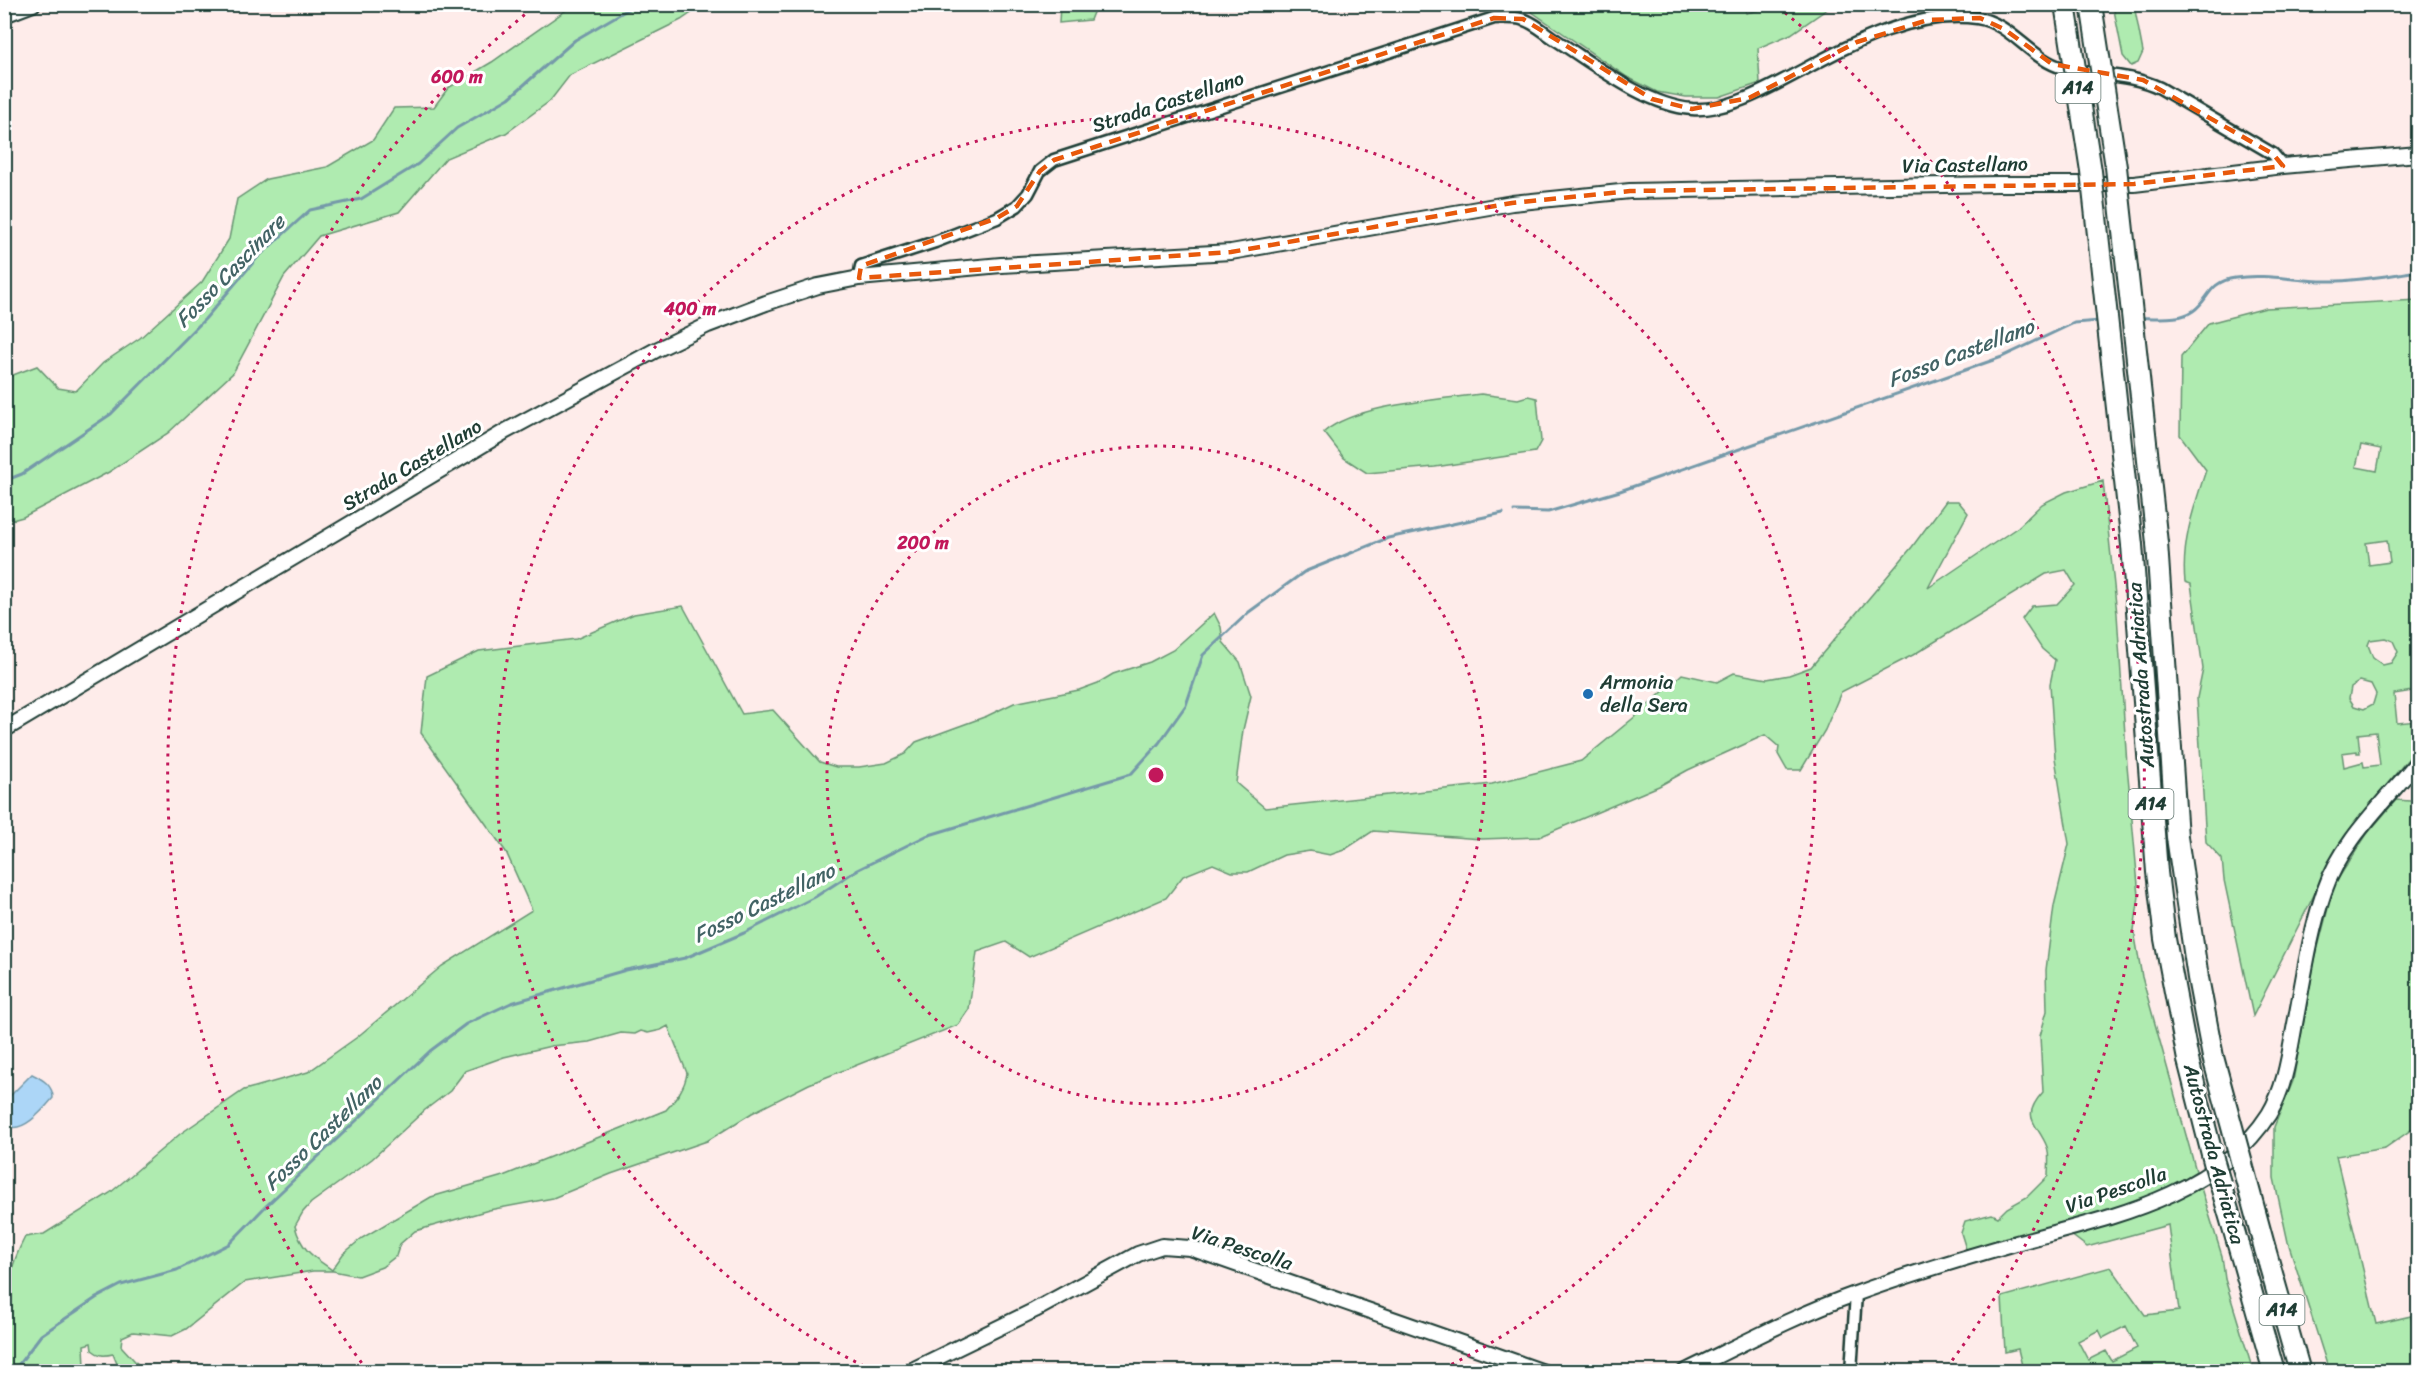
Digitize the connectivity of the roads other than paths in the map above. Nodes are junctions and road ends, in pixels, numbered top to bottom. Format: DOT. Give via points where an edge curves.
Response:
graph roads {
  1 [pos="33,4"];
  2 [pos="2065,4"];
  3 [pos="2091,4"];
  4 [pos="4,15"];
  5 [pos="2418,154"];
  6 [pos="2283,166"];
  7 [pos="1512,202"];
  8 [pos="859,278"];
  9 [pos="4,730"];
  10 [pos="2418,761"];
  11 [pos="2418,776"];
  12 [pos="2400,783"];
  13 [pos="1856,1293"];
  14 [pos="908,1371"];
  15 [pos="1544,1371"];
  16 [pos="1684,1371"];
  17 [pos="1851,1371"];
  18 [pos="2274,1371"];
  19 [pos="2300,1371"];
  1 -- 4 [label="street"];
  2 -- 18 [label="highway, Autostrada Adriatica / A14, bridge" via="2091,171 2132,545 2165,939 2188,1060"];
  3 -- 19 [label="highway, Autostrada Adriatica / A14, bridge" via="2116,167 2157,543 2177,837 2198,978 2213,1056"];
  5 -- 6 [label="street, Via Castellano"];
  6 -- 7 [label="street, Via Castellano" via="2134,184 1630,191"];
  6 -- 8 [label="street, Strada Castellano" via="2273,154 2143,80 2062,68 2031,51 2004,29 1980,18 1955,17 1903,25 1857,42 1749,98 1692,109 1652,99 1523,19 1494,18 1054,160 1040,171 1017,206 935,242 861,266"];
  7 -- 8 [label="street, Strada Castellano" via="1231,252"];
  8 -- 9 [label="street, Strada Castellano" via="766,303 656,350 506,431"];
  10 -- 12 [label="street, Via Pescolla"];
  11 -- 12 [label="street, Via Pescolla"];
  12 -- 13 [label="street, Via Pescolla" via="2347,848 2325,889 2281,1083 2270,1111 2252,1137 2198,1180 2140,1206 1943,1263"];
  13 -- 16 [label="street, Via Pescolla"];
  13 -- 17 [label="street"];
  14 -- 15 [label="street, Via Pescolla" via="1035,1310 1138,1254 1162,1246 1190,1248"];
}
